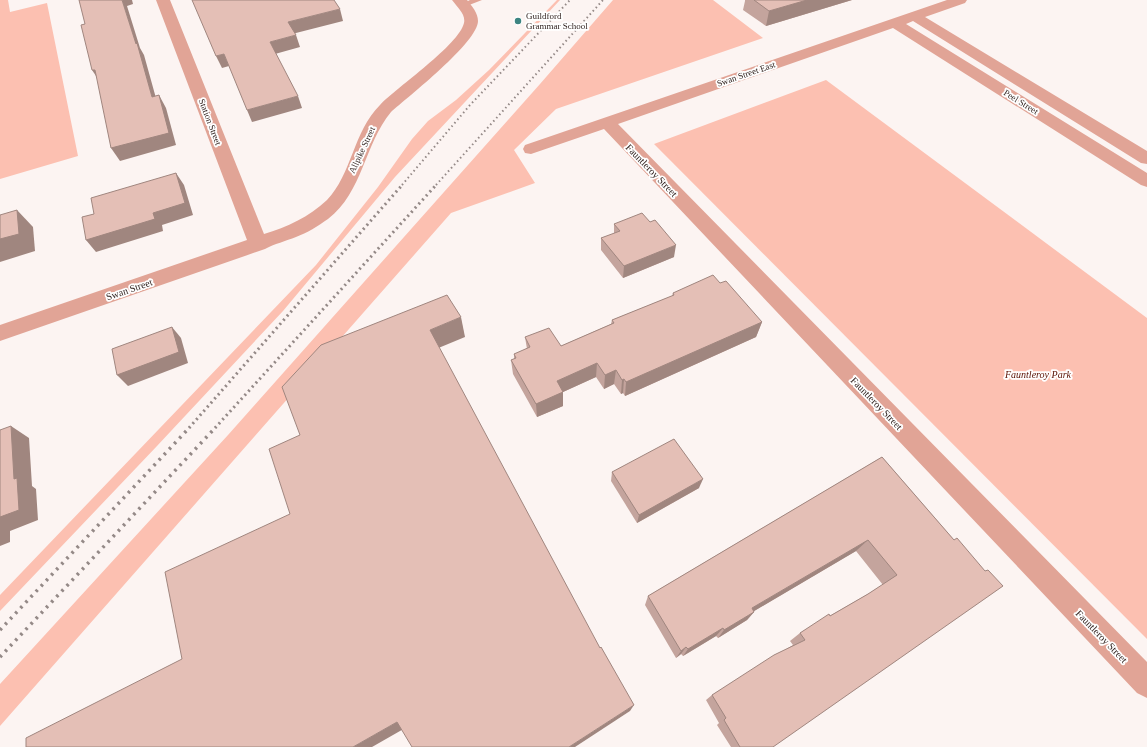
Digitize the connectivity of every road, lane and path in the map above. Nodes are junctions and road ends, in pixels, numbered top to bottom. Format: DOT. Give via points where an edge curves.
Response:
graph roads {
  1 [pos="163,0"];
  2 [pos="960,0"];
  3 [pos="467,2"];
  4 [pos="914,16"];
  5 [pos="895,22"];
  6 [pos="607,123"];
  7 [pos="531,149"];
  8 [pos="1147,159"];
  9 [pos="1147,181"];
  10 [pos="258,244"];
  11 [pos="0,334"];
  12 [pos="1147,683"];
  1 -- 10 [label="street, Station Street"];
  2 -- 4 [label="street, Swan Street East"];
  3 -- 10 [label="street, Allpike Street" via="471,23 467,33 379,116 337,199 325,212 305,225"];
  4 -- 5 [label="street, Swan Street East"];
  4 -- 8 [label="street, Peel Street"];
  5 -- 6 [label="street, Swan Street East"];
  5 -- 9 [label="street, Peel Street"];
  6 -- 7 [label="street, Swan Street East"];
  6 -- 12 [label="street, Fauntleroy Street"];
  10 -- 11 [label="street, Swan Street"];
}
